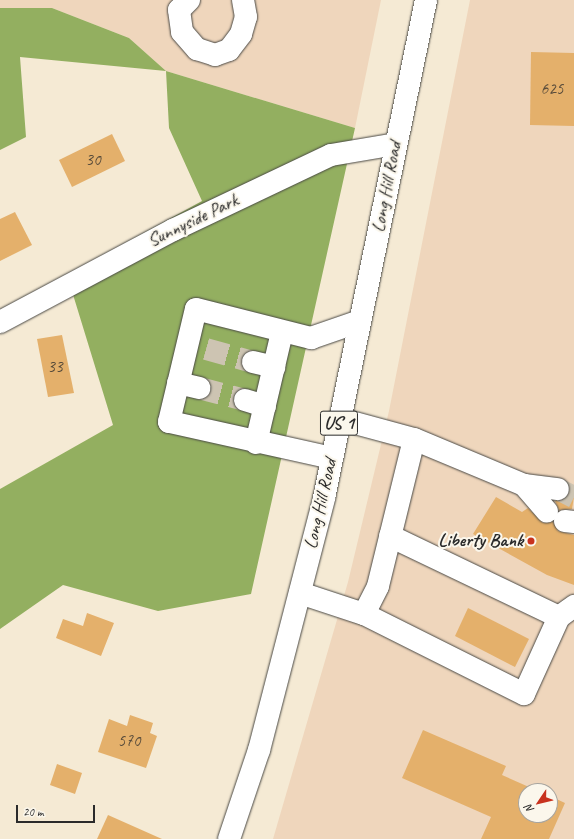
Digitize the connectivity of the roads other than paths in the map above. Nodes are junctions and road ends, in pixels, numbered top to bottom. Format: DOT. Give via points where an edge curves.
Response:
graph roads {
  1 [pos="243,0"];
  2 [pos="426,0"];
  3 [pos="183,3"];
  4 [pos="396,144"];
  5 [pos="360,321"];
  6 [pos="0,322"];
  7 [pos="282,332"];
  8 [pos="340,419"];
  9 [pos="414,439"];
  10 [pos="256,443"];
  11 [pos="332,458"];
  12 [pos="524,485"];
  13 [pos="558,489"];
  14 [pos="562,518"];
  15 [pos="390,536"];
  16 [pos="300,593"];
  17 [pos="566,612"];
  18 [pos="364,614"];
  19 [pos="229,839"];
  1 -- 3 [label="main road" via="246,17 241,34 229,50 215,55 205,54 189,41 180,25"];
  2 -- 4 [label="main road, Long Hill Road / US 1"];
  4 -- 5 [label="main road, Long Hill Road / US 1"];
  4 -- 6 [label="main road, Sunnyside Park" via="331,155 173,230"];
  5 -- 7 [label="main road" via="311,338"];
  5 -- 8 [label="main road, Long Hill Road / US 1"];
  7 -- 10 [label="main road" via="264,365 255,403"];
  7 -- 10 [label="main road" via="196,309 197,347 189,386 170,422"];
  8 -- 9 [label="main road"];
  8 -- 11 [label="main road, Long Hill Road / US 1"];
  9 -- 12 [label="main road"];
  9 -- 15 [label="main road"];
  10 -- 11 [label="main road"];
  11 -- 16 [label="main road, Long Hill Road / US 1"];
  12 -- 13 [label="main road"];
  12 -- 14 [label="main road"];
  15 -- 17 [label="main road"];
  15 -- 18 [label="main road" via="378,586"];
  16 -- 18 [label="main road"];
  16 -- 19 [label="main road, Long Hill Road / US 1" via="259,750"];
  17 -- 18 [label="main road" via="524,694"];
}
